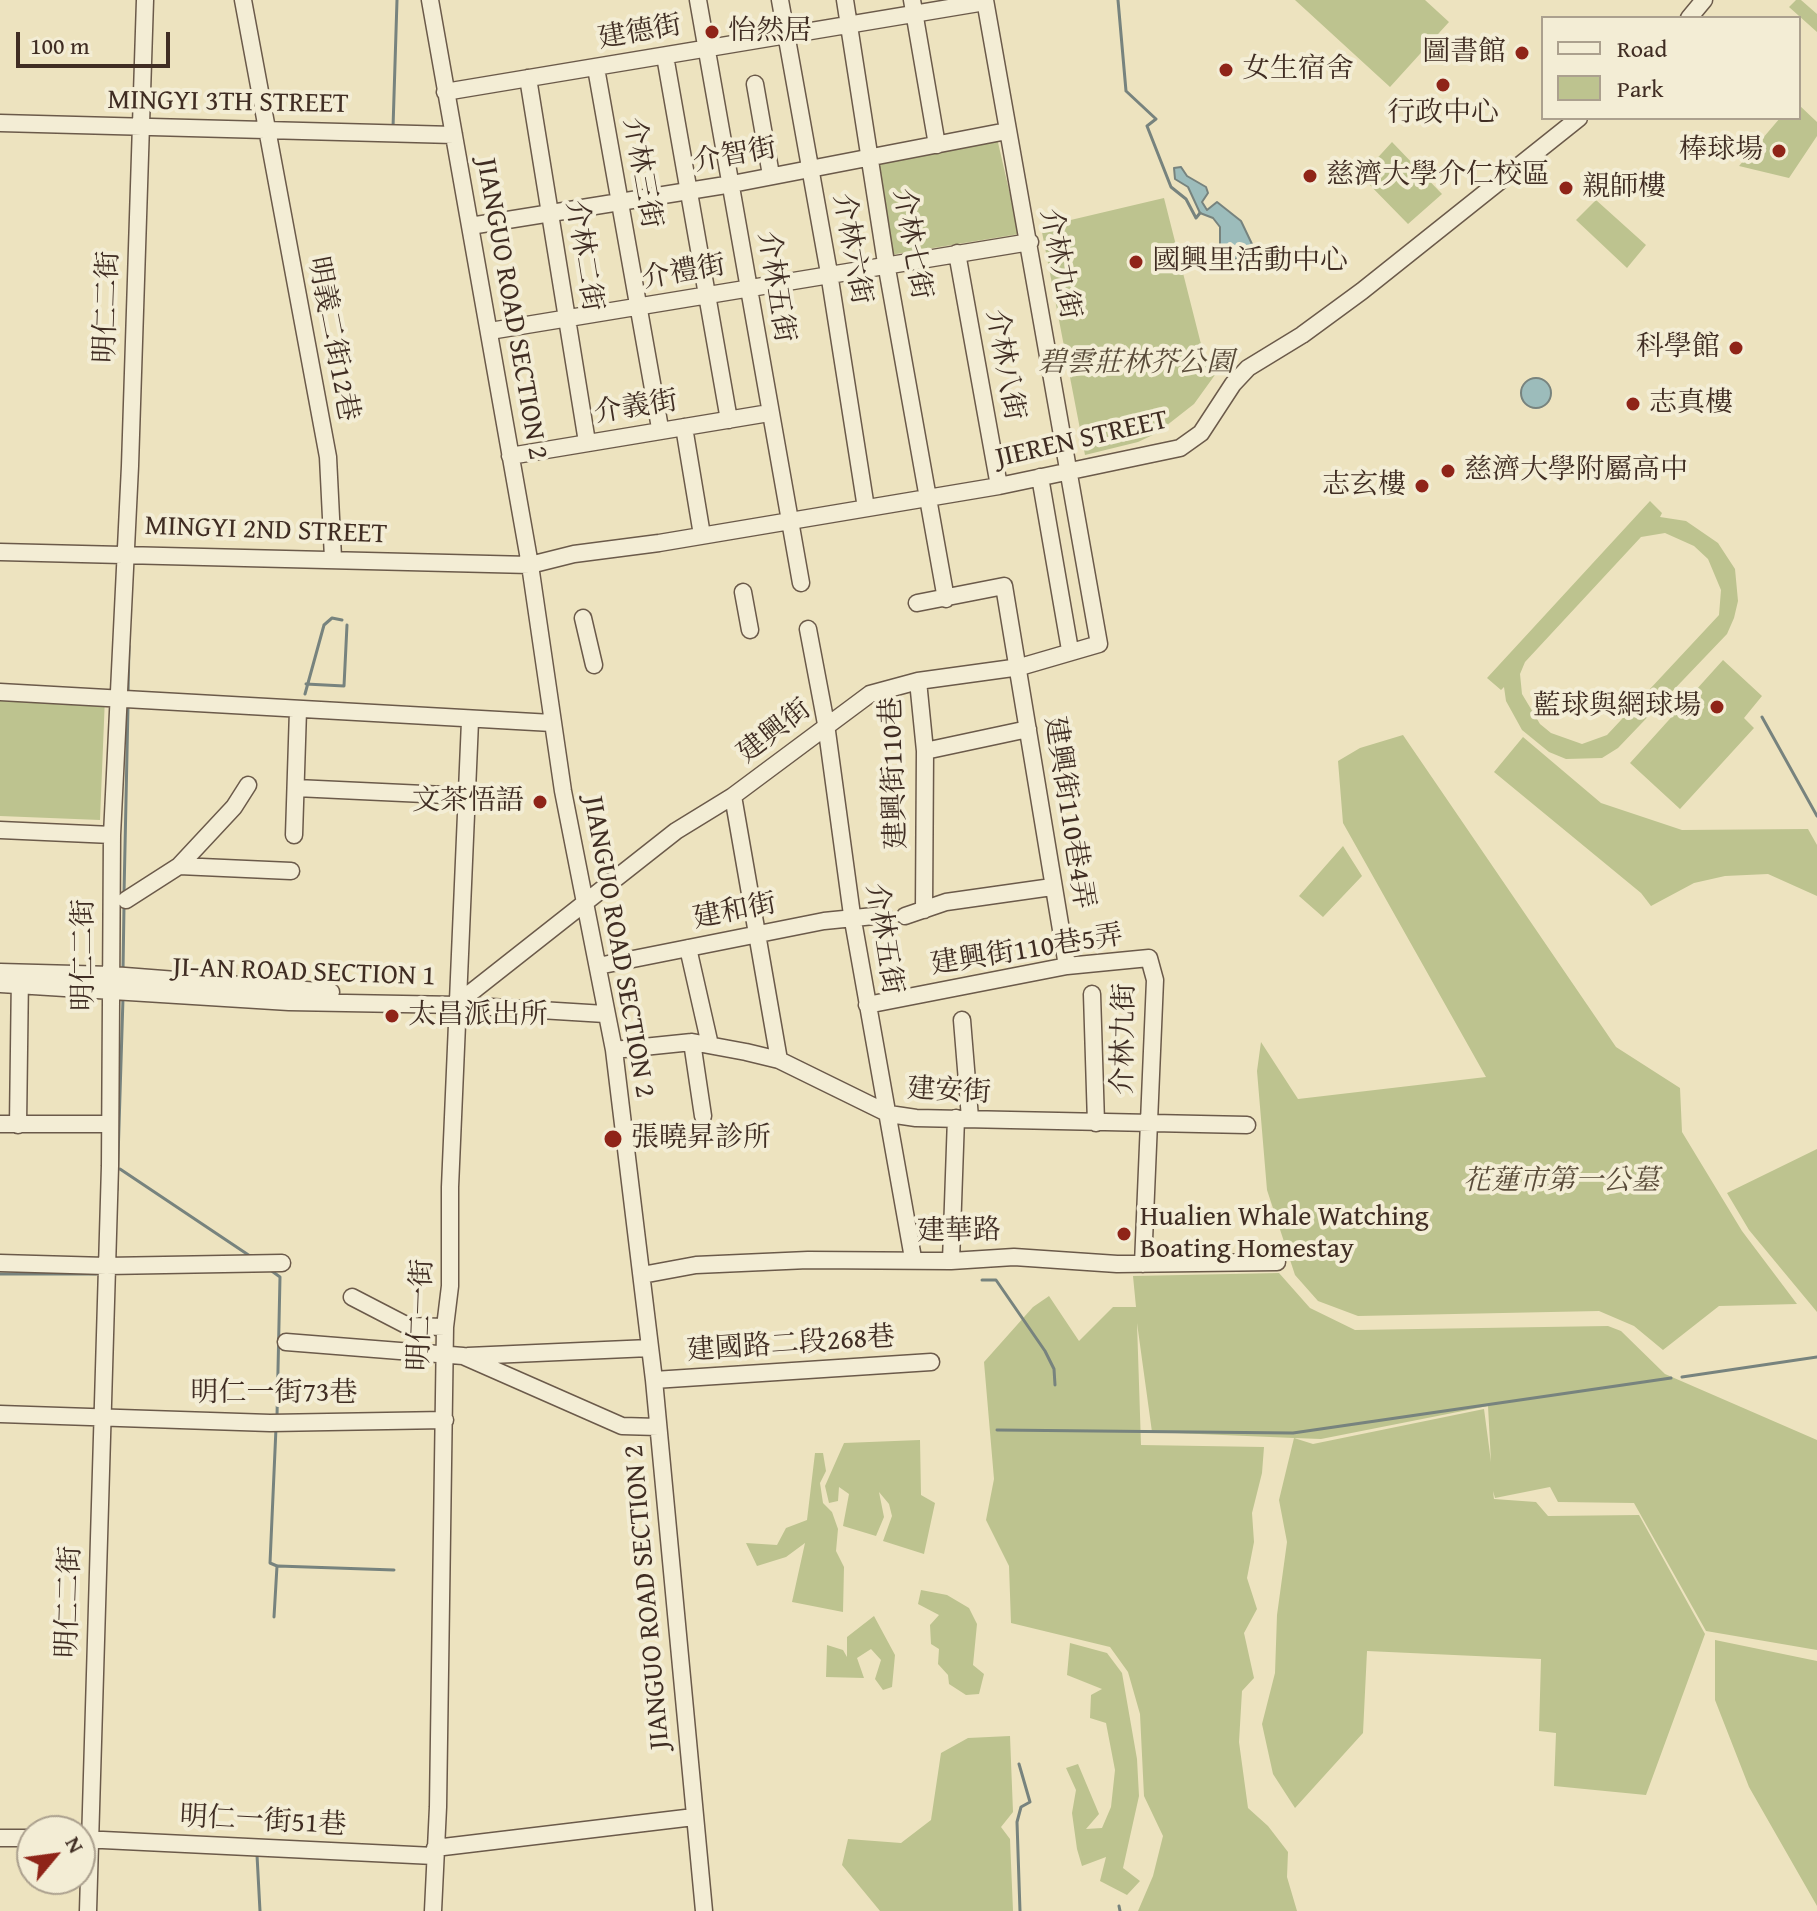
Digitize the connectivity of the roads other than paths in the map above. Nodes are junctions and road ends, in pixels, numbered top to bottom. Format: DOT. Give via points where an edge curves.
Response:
graph roads {
  1 [pos="145,0"];
  2 [pos="243,0"];
  3 [pos="430,0"];
  4 [pos="698,0"];
  5 [pos="780,0"];
  6 [pos="845,0"];
  7 [pos="1704,0"];
  8 [pos="985,1"];
  9 [pos="914,7"];
  10 [pos="1691,16"];
  11 [pos="850,24"];
  12 [pos="786,34"];
  13 [pos="705,48"];
  14 [pos="665,56"];
  15 [pos="596,68"];
  16 [pos="528,78"];
  17 [pos="755,84"];
  18 [pos="445,92"];
  19 [pos="1576,120"];
  20 [pos="0,123"];
  21 [pos="140,128"];
  22 [pos="1007,131"];
  23 [pos="267,132"];
  24 [pos="454,135"];
  25 [pos="937,145"];
  26 [pos="870,157"];
  27 [pos="810,170"];
  28 [pos="771,175"];
  29 [pos="732,184"];
  30 [pos="689,190"];
  31 [pos="620,203"];
  32 [pos="550,215"];
  33 [pos="470,226"];
  34 [pos="1030,242"];
  35 [pos="957,253"];
  36 [pos="886,263"];
  37 [pos="829,273"];
  38 [pos="749,288"];
  39 [pos="707,294"];
  40 [pos="639,307"];
  41 [pos="568,319"];
  42 [pos="490,331"];
  43 [pos="769,413"];
  44 [pos="729,420"];
  45 [pos="684,427"];
  46 [pos="660,428"];
  47 [pos="587,442"];
  48 [pos="510,456"];
  49 [pos="1070,470"];
  50 [pos="1040,477"];
  51 [pos="999,486"];
  52 [pos="927,497"];
  53 [pos="866,508"];
  54 [pos="790,521"];
  55 [pos="702,535"];
  56 [pos="0,552"];
  57 [pos="126,553"];
  58 [pos="333,558"];
  59 [pos="530,565"];
  60 [pos="801,583"];
  61 [pos="743,592"];
  62 [pos="946,599"];
  63 [pos="917,603"];
  64 [pos="583,618"];
  65 [pos="808,629"];
  66 [pos="750,630"];
  67 [pos="1070,650"];
  68 [pos="594,665"];
  69 [pos="1020,667"];
  70 [pos="918,681"];
  71 [pos="0,692"];
  72 [pos="119,700"];
  73 [pos="298,710"];
  74 [pos="470,721"];
  75 [pos="552,723"];
  76 [pos="826,724"];
  77 [pos="1028,729"];
  78 [pos="925,751"];
  79 [pos="248,785"];
  80 [pos="296,788"];
  81 [pos="467,796"];
  82 [pos="733,796"];
  83 [pos="234,807"];
  84 [pos="255,809"];
  85 [pos="0,830"];
  86 [pos="112,835"];
  87 [pos="294,835"];
  88 [pos="179,866"];
  89 [pos="291,871"];
  90 [pos="1052,887"];
  91 [pos="126,900"];
  92 [pos="587,900"];
  93 [pos="924,910"];
  94 [pos="884,915"];
  95 [pos="905,916"];
  96 [pos="853,919"];
  97 [pos="756,934"];
  98 [pos="688,948"];
  99 [pos="1149,958"];
  100 [pos="598,966"];
  101 [pos="1067,966"];
  102 [pos="0,972"];
  103 [pos="19,978"];
  104 [pos="112,982"];
  105 [pos="0,984"];
  106 [pos="1092,994"];
  107 [pos="460,1001"];
  108 [pos="867,1005"];
  109 [pos="604,1009"];
  110 [pos="962,1020"];
  111 [pos="692,1042"];
  112 [pos="710,1045"];
  113 [pos="614,1050"];
  114 [pos="779,1060"];
  115 [pos="889,1114"];
  116 [pos="703,1116"];
  117 [pos="963,1118"];
  118 [pos="1149,1121"];
  119 [pos="1096,1123"];
  120 [pos="0,1124"];
  121 [pos="110,1124"];
  122 [pos="18,1125"];
  123 [pos="1247,1125"];
  124 [pos="913,1258"];
  125 [pos="951,1261"];
  126 [pos="1277,1262"];
  127 [pos="0,1263"];
  128 [pos="282,1263"];
  129 [pos="1143,1264"];
  130 [pos="106,1266"];
  131 [pos="642,1275"];
  132 [pos="352,1297"];
  133 [pos="445,1327"];
  134 [pos="286,1342"];
  135 [pos="650,1348"];
  136 [pos="455,1355"];
  137 [pos="931,1362"];
  138 [pos="654,1380"];
  139 [pos="0,1414"];
  140 [pos="102,1417"];
  141 [pos="445,1420"];
  142 [pos="658,1427"];
  143 [pos="86,1815"];
  144 [pos="694,1817"];
  145 [pos="96,1839"];
  146 [pos="435,1852"];
  147 [pos="433,1911"];
  148 [pos="704,1911"];
  1 -- 21 [label="street, 明仁二街"];
  2 -- 23 [label="street, 明義二街12巷"];
  3 -- 18 [label="street, JIANGUO ROAD SECTION 2"];
  4 -- 13 [label="street, 介林五街"];
  5 -- 12 [label="street, 介林六街"];
  6 -- 11 [label="street, 介林七街"];
  7 -- 10 [label="street"];
  8 -- 9 [label="street, 建德街"];
  8 -- 22 [label="street, 介林九街"];
  9 -- 11 [label="street, 建德街"];
  9 -- 25 [label="street"];
  11 -- 12 [label="street, 建德街"];
  11 -- 26 [label="street, 介林七街"];
  12 -- 13 [label="street, 建德街"];
  12 -- 27 [label="street, 介林六街"];
  13 -- 14 [label="street, 建德街"];
  13 -- 29 [label="street, 介林五街"];
  14 -- 15 [label="street, 建德街"];
  14 -- 30 [label="street"];
  15 -- 16 [label="street, 建德街"];
  15 -- 31 [label="street, 介林三街"];
  16 -- 18 [label="street, 建德街"];
  16 -- 32 [label="street, 介林二街"];
  17 -- 28 [label="street"];
  18 -- 24 [label="street, JIANGUO ROAD SECTION 2"];
  19 -- 49 [label="street, JIEREN STREET" via="1362,291 1248,368 1201,433 1180,448"];
  20 -- 21 [label="street, MINGYI 3TH STREET"];
  21 -- 23 [label="street, MINGYI 3TH STREET"];
  21 -- 57 [label="street, 明仁二街"];
  22 -- 25 [label="street, 介智街"];
  22 -- 34 [label="street, 介林九街"];
  23 -- 24 [label="street, MINGYI 3TH STREET"];
  23 -- 58 [label="street, 明義二街12巷" via="328,457"];
  24 -- 33 [label="street, JIANGUO ROAD SECTION 2"];
  25 -- 26 [label="street, 介智街"];
  26 -- 27 [label="street, 介智街"];
  26 -- 36 [label="street, 介林七街"];
  27 -- 28 [label="street, 介智街"];
  27 -- 37 [label="street, 介林六街"];
  28 -- 29 [label="street, 介智街"];
  29 -- 30 [label="street, 介智街"];
  29 -- 38 [label="street, 介林五街"];
  30 -- 31 [label="street, 介智街"];
  30 -- 39 [label="street"];
  31 -- 32 [label="street, 介智街"];
  31 -- 40 [label="street, 介林三街"];
  32 -- 33 [label="street, 介智街"];
  32 -- 41 [label="street, 介林二街"];
  33 -- 42 [label="street, JIANGUO ROAD SECTION 2"];
  34 -- 35 [label="street, 介禮街"];
  34 -- 49 [label="street, 介林九街"];
  35 -- 36 [label="street, 介禮街"];
  35 -- 51 [label="street, 介林八街"];
  36 -- 37 [label="street, 介禮街"];
  36 -- 52 [label="street, 介林七街"];
  37 -- 38 [label="street, 介禮街"];
  37 -- 53 [label="street, 介林六街"];
  38 -- 39 [label="street, 介禮街"];
  38 -- 43 [label="street, 介林五街"];
  39 -- 40 [label="street, 介禮街"];
  39 -- 44 [label="street"];
  40 -- 41 [label="street, 介禮街"];
  40 -- 46 [label="street, 介林三街"];
  41 -- 42 [label="street, 介禮街"];
  41 -- 47 [label="street, 介林二街"];
  42 -- 48 [label="street, JIANGUO ROAD SECTION 2"];
  43 -- 44 [label="street, 介義街"];
  43 -- 54 [label="street, 介林五街"];
  44 -- 45 [label="street, 介義街"];
  45 -- 46 [label="street, 介義街"];
  45 -- 55 [label="street"];
  46 -- 47 [label="street, 介義街"];
  47 -- 48 [label="street, 介義街"];
  48 -- 59 [label="street, JIANGUO ROAD SECTION 2"];
  49 -- 50 [label="street, JIEREN STREET"];
  49 -- 67 [label="street, 介林九街" via="1099,644"];
  50 -- 51 [label="street, JIEREN STREET"];
  50 -- 67 [label="street"];
  51 -- 52 [label="street, JIEREN STREET"];
  52 -- 53 [label="street, JIEREN STREET"];
  52 -- 62 [label="street, 介林七街"];
  53 -- 54 [label="street, JIEREN STREET"];
  54 -- 55 [label="street, JIEREN STREET"];
  54 -- 60 [label="street, 介林五街"];
  55 -- 59 [label="street, JIEREN STREET"];
  56 -- 57 [label="street, MINGYI 2ND STREET"];
  57 -- 58 [label="street, MINGYI 2ND STREET"];
  57 -- 72 [label="street, 明仁二街"];
  58 -- 59 [label="street, MINGYI 2ND STREET"];
  59 -- 75 [label="street, JIANGUO ROAD SECTION 2"];
  61 -- 66 [label="street"];
  62 -- 63 [label="street"];
  62 -- 69 [label="street, 建興街110巷4弄" via="1004,586"];
  64 -- 68 [label="street"];
  65 -- 76 [label="street, 介林五街"];
  67 -- 69 [label="street, 介林九街"];
  69 -- 70 [label="street, 建興街"];
  69 -- 77 [label="street, 建興街110巷4弄"];
  70 -- 76 [label="street, 建興街" via="870,694"];
  70 -- 78 [label="street, 建興街110巷"];
  71 -- 72 [label="street"];
  72 -- 73 [label="street"];
  72 -- 86 [label="street, 明仁二街"];
  73 -- 74 [label="street"];
  73 -- 80 [label="street"];
  74 -- 75 [label="street"];
  74 -- 81 [label="street, 明仁一街"];
  75 -- 92 [label="street, JIANGUO ROAD SECTION 2"];
  76 -- 82 [label="street, 建興街"];
  76 -- 96 [label="street, 介林五街"];
  77 -- 78 [label="street"];
  77 -- 90 [label="street, 建興街110巷4弄"];
  78 -- 93 [label="street, 建興街110巷"];
  79 -- 83 [label="street"];
  80 -- 81 [label="street"];
  80 -- 87 [label="street"];
  81 -- 107 [label="street, 明仁一街"];
  82 -- 92 [label="street, 建興街" via="676,831"];
  82 -- 97 [label="street"];
  83 -- 84 [label="street"];
  83 -- 88 [label="street"];
  85 -- 86 [label="street"];
  86 -- 104 [label="street, 明仁二街"];
  88 -- 89 [label="street"];
  88 -- 91 [label="street"];
  90 -- 93 [label="street"];
  90 -- 101 [label="street, 建興街110巷4弄"];
  92 -- 100 [label="street, JIANGUO ROAD SECTION 2"];
  92 -- 107 [label="street, 建興街"];
  93 -- 95 [label="street"];
  94 -- 96 [label="street, 建和街"];
  96 -- 97 [label="street, 建和街"];
  96 -- 108 [label="street, 介林五街"];
  97 -- 98 [label="street, 建和街"];
  97 -- 114 [label="street"];
  98 -- 100 [label="street, 建和街"];
  98 -- 112 [label="street"];
  99 -- 101 [label="street, 建興街110巷5弄"];
  99 -- 118 [label="street, 介林九街" via="1155,980"];
  100 -- 109 [label="street, JIANGUO ROAD SECTION 2"];
  101 -- 108 [label="street, 建興街110巷5弄"];
  102 -- 103 [label="street, JI-AN ROAD SECTION 1"];
  103 -- 104 [label="street, JI-AN ROAD SECTION 1"];
  103 -- 105 [label="street, JI-AN ROAD SECTION 1"];
  103 -- 122 [label="street"];
  104 -- 107 [label="street, JI-AN ROAD SECTION 1"];
  104 -- 121 [label="street, 明仁二街"];
  106 -- 119 [label="street"];
  107 -- 109 [label="street, JI-AN ROAD SECTION 1"];
  107 -- 133 [label="street, 明仁一街"];
  108 -- 115 [label="street, 介林五街"];
  109 -- 113 [label="street, JIANGUO ROAD SECTION 2"];
  110 -- 117 [label="street"];
  111 -- 112 [label="street, 建安街"];
  111 -- 113 [label="street, 建安街"];
  111 -- 116 [label="street"];
  112 -- 114 [label="street, 建安街"];
  113 -- 131 [label="street, JIANGUO ROAD SECTION 2"];
  114 -- 115 [label="street, 建安街"];
  115 -- 117 [label="street, 建安街"];
  115 -- 124 [label="street, 介林五街"];
  117 -- 119 [label="street, 建安街"];
  117 -- 125 [label="street"];
  118 -- 119 [label="street, 建安街"];
  118 -- 123 [label="street, 建安街"];
  118 -- 129 [label="street, 介林九街"];
  120 -- 122 [label="street"];
  121 -- 122 [label="street"];
  121 -- 130 [label="street, 明仁二街"];
  124 -- 125 [label="street, 建華路"];
  124 -- 131 [label="street, 建華路" via="696,1265"];
  125 -- 129 [label="street, 建華路" via="1014,1257"];
  126 -- 129 [label="street, 建華路"];
  127 -- 130 [label="street"];
  128 -- 130 [label="street"];
  130 -- 140 [label="street, 明仁二街"];
  131 -- 135 [label="street, JIANGUO ROAD SECTION 2"];
  132 -- 133 [label="street" via="408,1326"];
  133 -- 136 [label="street, 明仁一街"];
  134 -- 136 [label="street"];
  135 -- 136 [label="street"];
  135 -- 138 [label="street, JIANGUO ROAD SECTION 2"];
  136 -- 141 [label="street, 明仁一街"];
  136 -- 142 [label="street" via="622,1426"];
  137 -- 138 [label="street, 建國路二段268巷"];
  138 -- 142 [label="street, JIANGUO ROAD SECTION 2"];
  139 -- 140 [label="street, 明仁一街73巷"];
  140 -- 141 [label="street, 明仁一街73巷" via="270,1423"];
  140 -- 143 [label="street, 明仁二街"];
  141 -- 146 [label="street, 明仁一街"];
  142 -- 144 [label="street, JIANGUO ROAD SECTION 2"];
  144 -- 146 [label="street, 明仁一街51巷"];
  144 -- 148 [label="street, JIANGUO ROAD SECTION 2"];
  145 -- 146 [label="street, 明仁一街51巷"];
  146 -- 147 [label="street, 明仁一街"];
}
